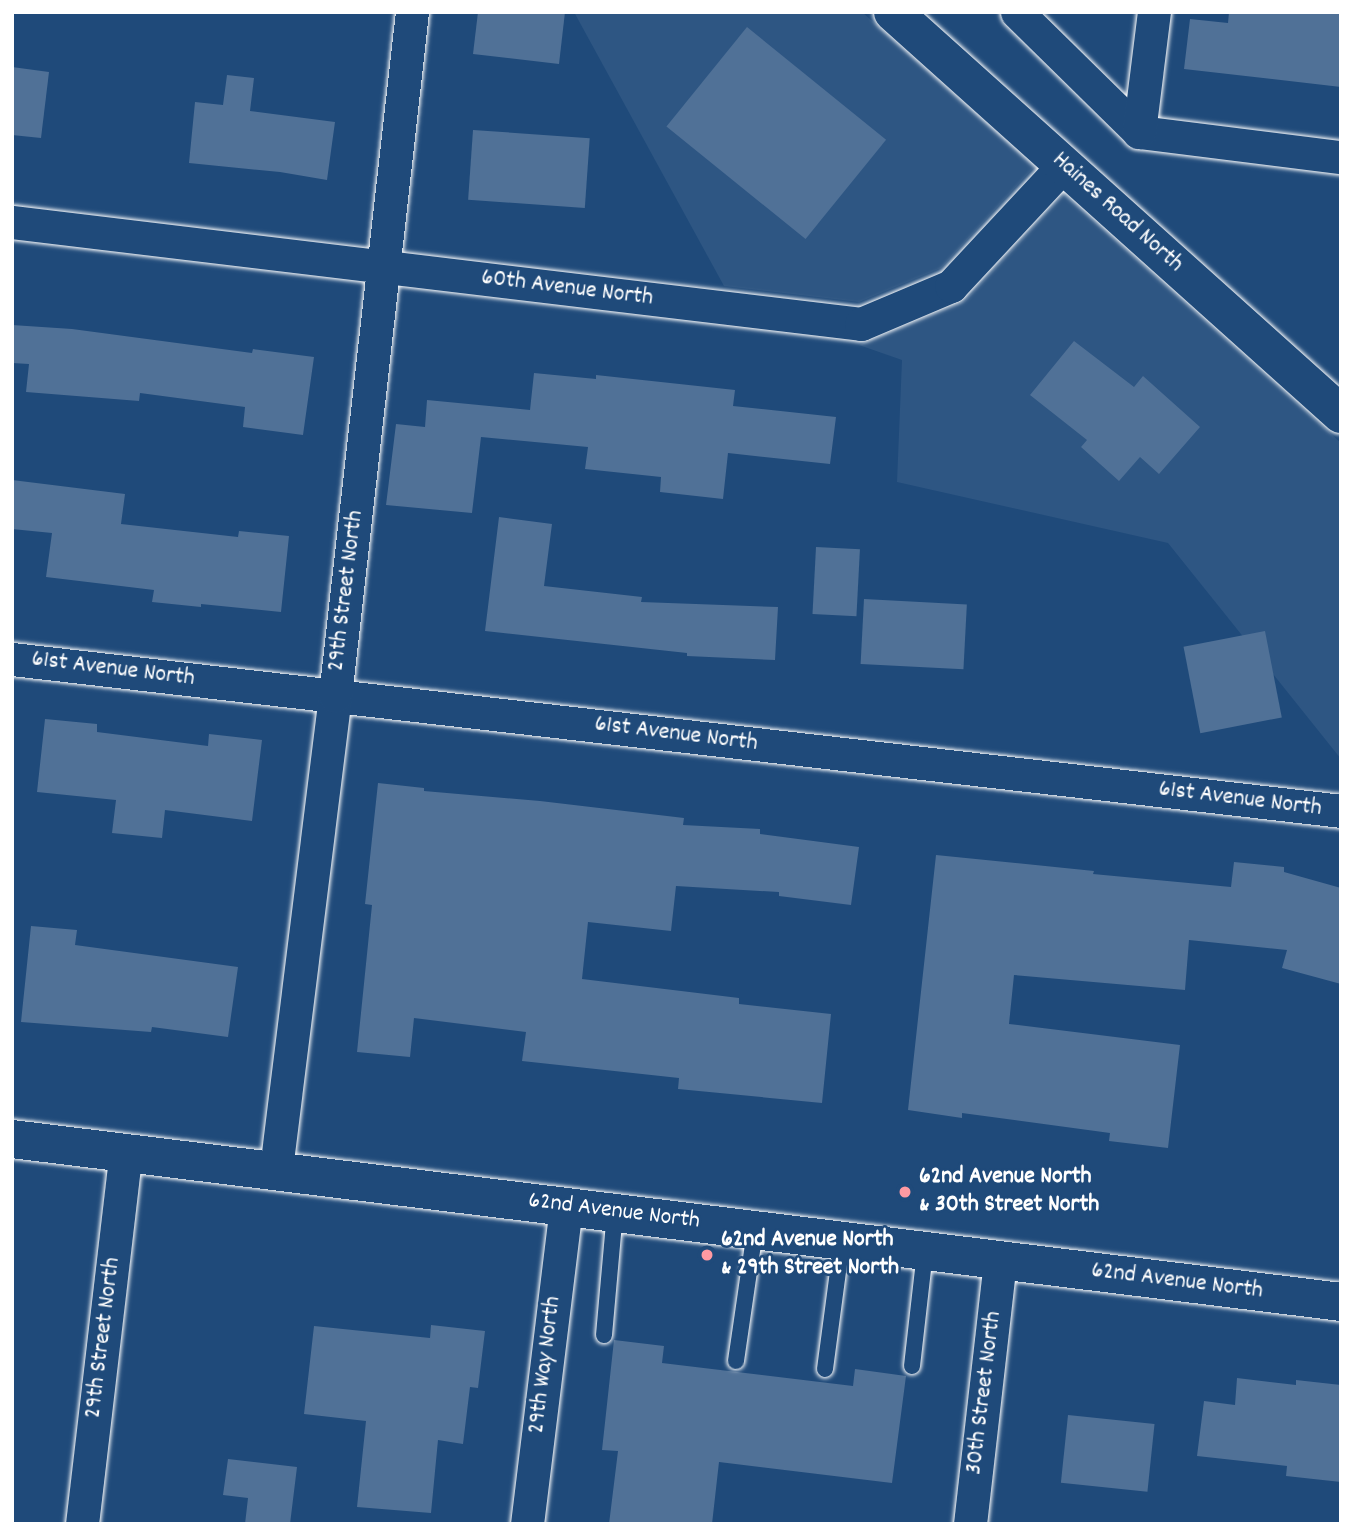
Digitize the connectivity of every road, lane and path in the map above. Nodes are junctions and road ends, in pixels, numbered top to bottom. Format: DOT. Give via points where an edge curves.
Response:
graph roads {
  1 [pos="412,12"];
  2 [pos="893,12"];
  3 [pos="1017,12"];
  4 [pos="1154,12"];
  5 [pos="1139,132"];
  6 [pos="1341,157"];
  7 [pos="1064,165"];
  8 [pos="12,222"];
  9 [pos="384,267"];
  10 [pos="1341,414"];
  11 [pos="12,659"];
  12 [pos="335,696"];
  13 [pos="1341,811"];
  14 [pos="12,1139"];
  15 [pos="126,1152"];
  16 [pos="276,1169"];
  17 [pos="566,1206"];
  18 [pos="615,1212"];
  19 [pos="755,1230"];
  20 [pos="842,1241"];
  21 [pos="925,1252"];
  22 [pos="1000,1261"];
  23 [pos="1341,1302"];
  24 [pos="604,1335"];
  25 [pos="736,1361"];
  26 [pos="912,1366"];
  27 [pos="825,1369"];
  28 [pos="82,1524"];
  29 [pos="527,1524"];
  30 [pos="970,1524"];
  1 -- 9 [label="street, 29th Street North"];
  2 -- 7 [label="street, Haines Road North"];
  3 -- 5 [label="street"];
  4 -- 5 [label="street"];
  5 -- 6 [label="street"];
  7 -- 9 [label="street, 60th Avenue North" via="951,286 861,324"];
  7 -- 10 [label="street, Haines Road North"];
  8 -- 9 [label="street, 60th Avenue North"];
  9 -- 12 [label="street, 29th Street North"];
  11 -- 12 [label="street, 61st Avenue North"];
  12 -- 13 [label="street, 61st Avenue North"];
  12 -- 16 [label="street, 29th Street North"];
  14 -- 15 [label="street, 62nd Avenue North"];
  15 -- 16 [label="street, 62nd Avenue North"];
  15 -- 28 [label="street, 29th Street North"];
  16 -- 17 [label="street, 62nd Avenue North"];
  17 -- 18 [label="street, 62nd Avenue North"];
  17 -- 29 [label="street, 29th Way North"];
  18 -- 19 [label="street, 62nd Avenue North"];
  18 -- 24 [label="lane"];
  19 -- 20 [label="street, 62nd Avenue North"];
  19 -- 25 [label="lane"];
  20 -- 21 [label="street, 62nd Avenue North"];
  20 -- 27 [label="lane"];
  21 -- 22 [label="street, 62nd Avenue North"];
  21 -- 26 [label="lane"];
  22 -- 23 [label="street, 62nd Avenue North"];
  22 -- 30 [label="street, 30th Street North"];
}
